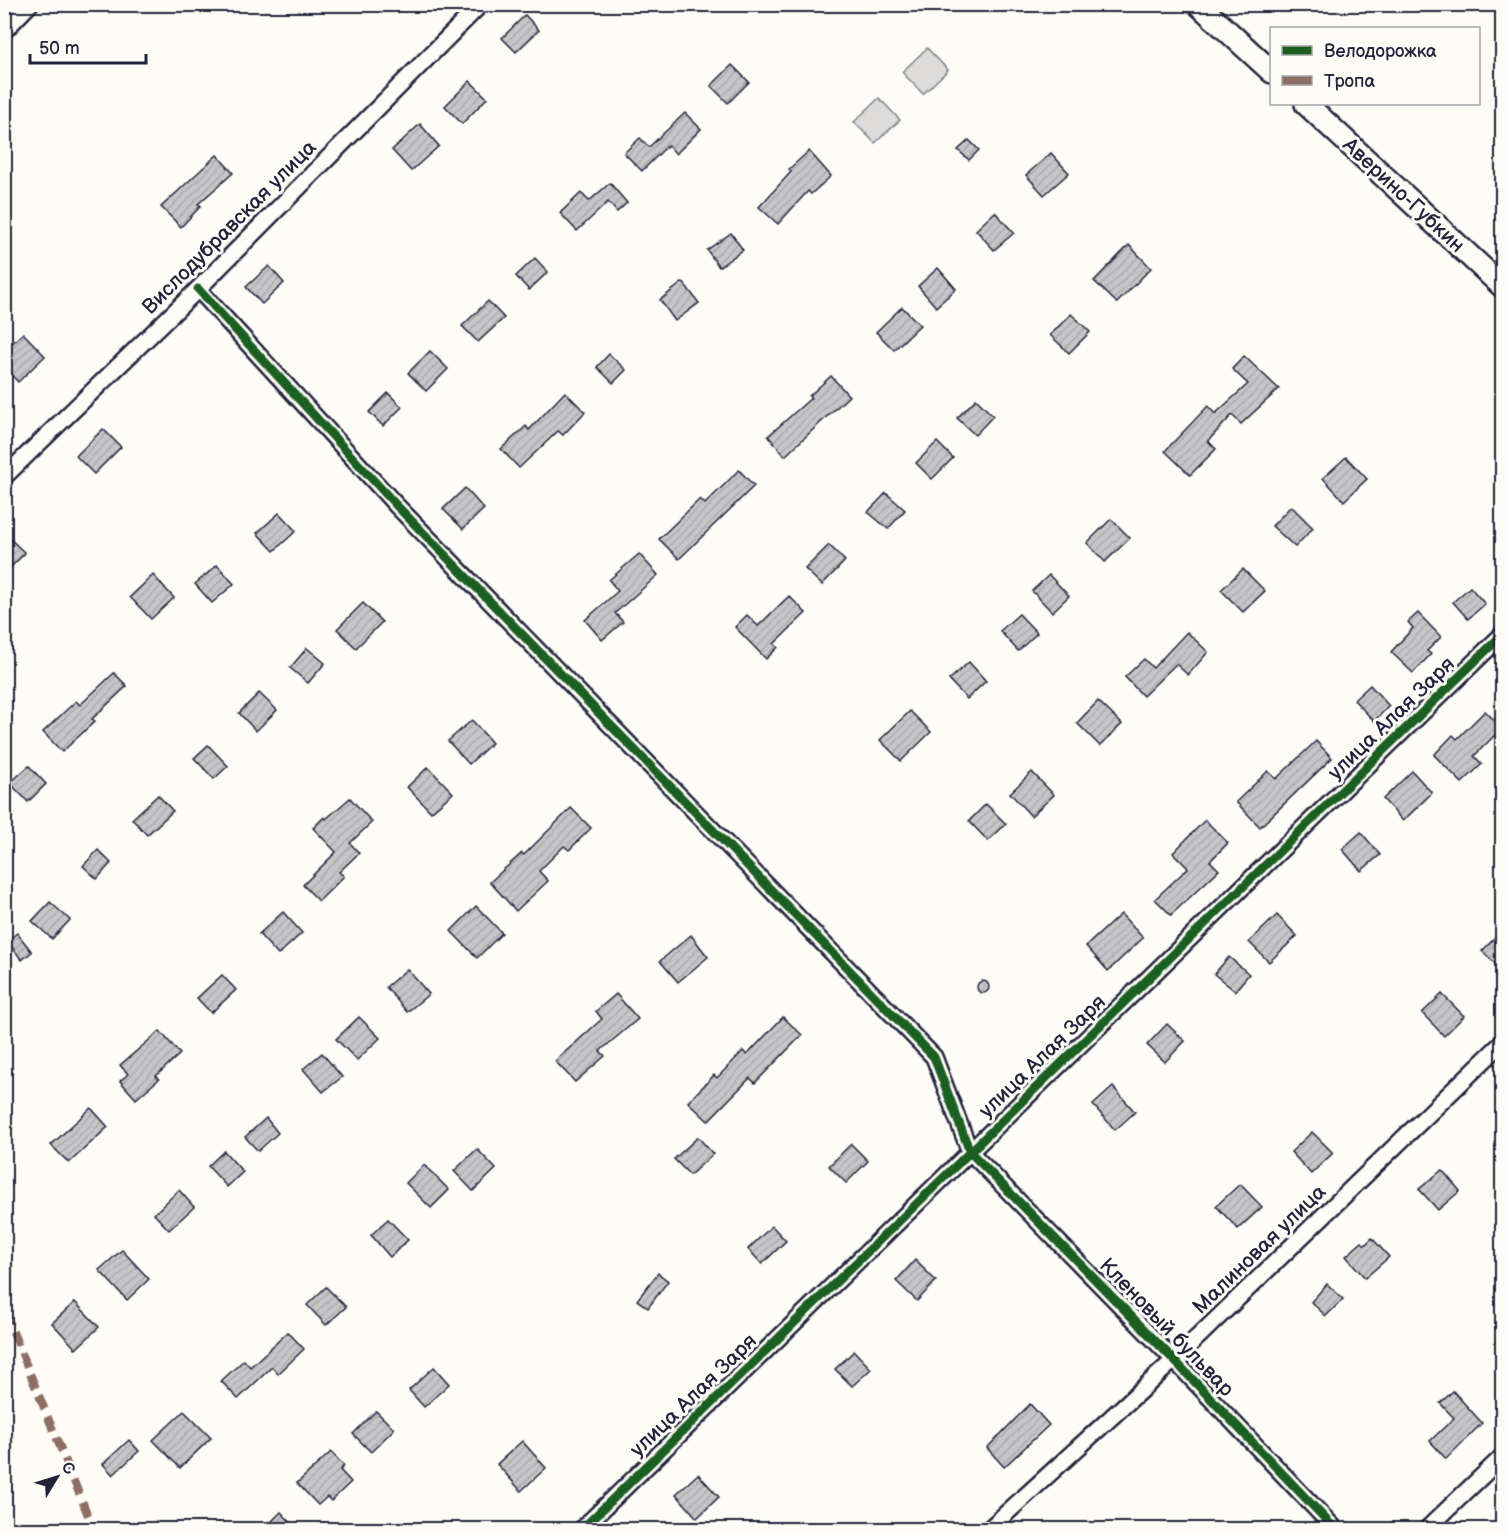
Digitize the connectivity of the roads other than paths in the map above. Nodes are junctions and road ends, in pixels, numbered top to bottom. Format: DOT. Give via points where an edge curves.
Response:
graph roads {
  1 [pos="30,4"];
  2 [pos="481,4"];
  3 [pos="1198,4"];
  4 [pos="4,31"];
  5 [pos="1270,70"];
  6 [pos="1307,105"];
  7 [pos="1503,286"];
  8 [pos="198,289"];
  9 [pos="4,477"];
  10 [pos="1503,635"];
  11 [pos="1503,1044"];
  12 [pos="970,1152"];
  13 [pos="1174,1360"];
  14 [pos="1503,1457"];
  15 [pos="581,1530"];
  16 [pos="988,1530"];
  17 [pos="1336,1530"];
  18 [pos="1426,1530"];
  1 -- 4 [label="street"];
  2 -- 8 [label="street, Вислодубравская улица"];
  3 -- 5 [label="main road"];
  6 -- 7 [label="main road, Аверино-Губкин"];
  8 -- 9 [label="street, Вислодубравская улица"];
  8 -- 12 [label="street" via="396,505 934,1057"];
  10 -- 12 [label="street, улица Алая Заря"];
  11 -- 13 [label="street, Малиновая улица"];
  12 -- 13 [label="street, Кленовый бульвар"];
  12 -- 15 [label="street, улица Алая Заря"];
  13 -- 16 [label="street, Малиновая улица"];
  13 -- 17 [label="street, Кленовый бульвар"];
  14 -- 18 [label="street"];
}
